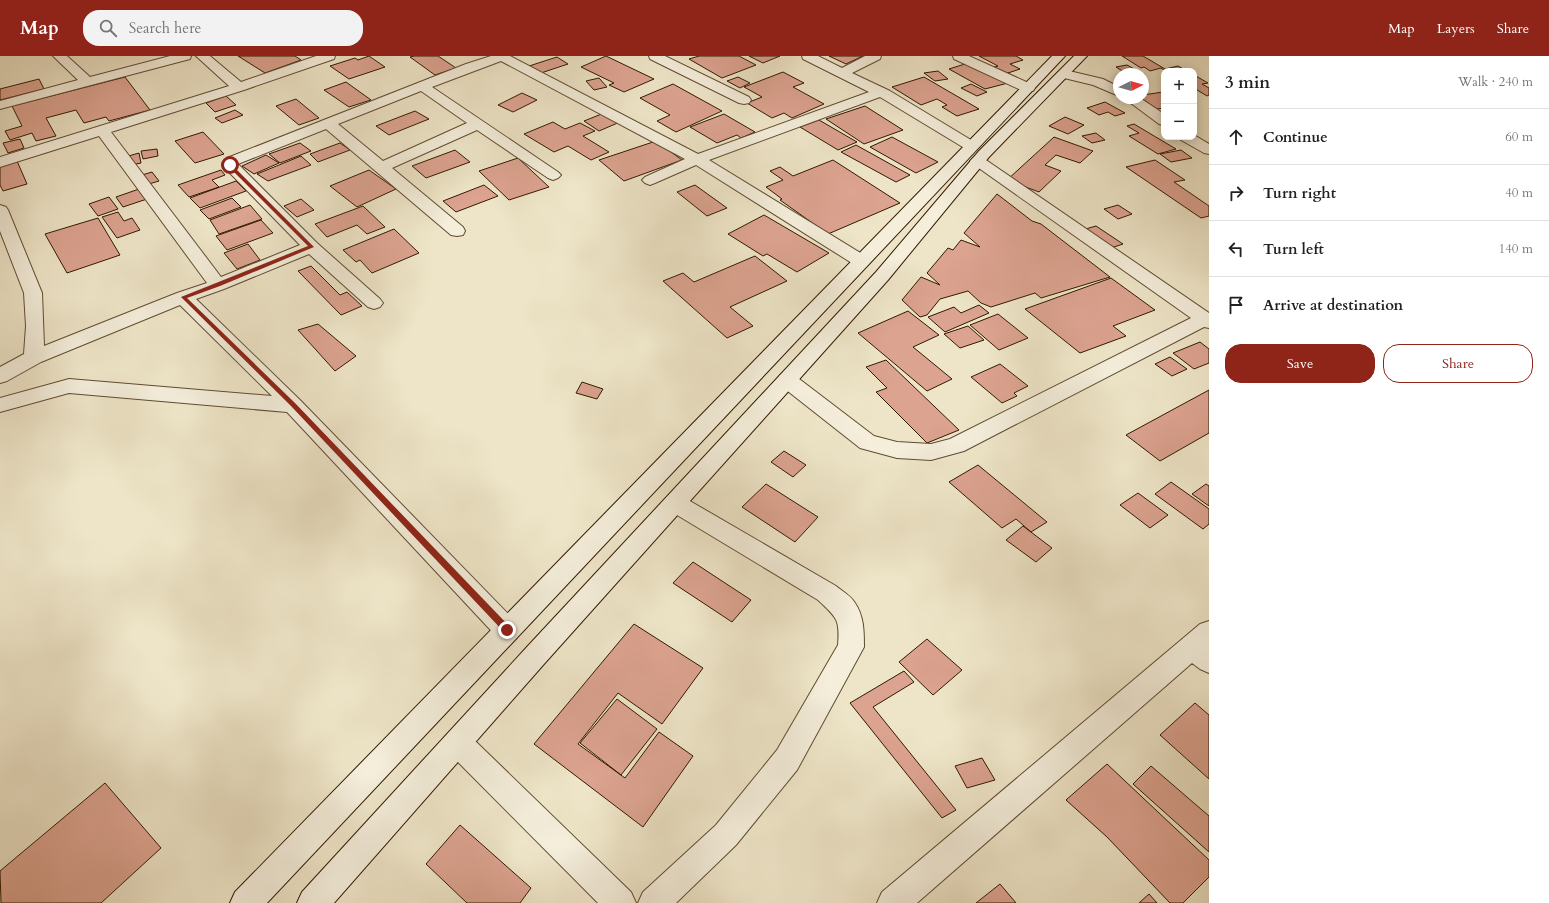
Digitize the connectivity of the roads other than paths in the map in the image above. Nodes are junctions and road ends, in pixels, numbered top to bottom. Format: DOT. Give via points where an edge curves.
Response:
graph roads {
  1 [pos="59,56"];
  2 [pos="185,56"];
  3 [pos="202,56"];
  4 [pos="329,56"];
  5 [pos="503,56"];
  6 [pos="656,56"];
  7 [pos="808,56"];
  8 [pos="875,56"];
  9 [pos="959,56"];
  10 [pos="1082,56"];
  11 [pos="1062,65"];
  12 [pos="843,72"];
  13 [pos="88,82"];
  14 [pos="422,86"];
  15 [pos="239,87"];
  16 [pos="1028,88"];
  17 [pos="1113,89"];
  18 [pos="881,92"];
  19 [pos="744,100"];
  20 [pos="1140,104"];
  21 [pos="0,105"];
  22 [pos="1161,119"];
  23 [pos="328,123"];
  24 [pos="478,124"];
  25 [pos="102,130"];
  26 [pos="1191,140"];
  27 [pos="1209,150"];
  28 [pos="974,154"];
  29 [pos="697,159"];
  30 [pos="0,162"];
  31 [pos="382,167"];
  32 [pos="553,175"];
  33 [pos="650,180"];
  34 [pos="0,210"];
  35 [pos="457,231"];
  36 [pos="311,247"];
  37 [pos="861,261"];
  38 [pos="218,285"];
  39 [pos="183,297"];
  40 [pos="374,303"];
  41 [pos="1206,321"];
  42 [pos="34,357"];
  43 [pos="0,376"];
  44 [pos="787,380"];
  45 [pos="0,405"];
  46 [pos="293,405"];
  47 [pos="676,503"];
  48 [pos="507,630"];
  49 [pos="1203,647"];
  50 [pos="458,743"];
  51 [pos="246,903"];
  52 [pos="313,903"];
  53 [pos="620,903"];
  54 [pos="654,903"];
  55 [pos="893,903"];
  1 -- 13 [label="street"];
  2 -- 13 [label="street"];
  3 -- 15 [label="street"];
  4 -- 15 [label="street"];
  5 -- 14 [label="street" via="465,63"];
  5 -- 29 [label="street"];
  6 -- 19 [label="street"];
  7 -- 12 [label="street"];
  8 -- 12 [label="street"];
  9 -- 16 [label="street"];
  10 -- 11 [label="street"];
  11 -- 16 [label="street"];
  11 -- 17 [label="street"];
  11 -- 28 [label="street"];
  12 -- 18 [label="street"];
  13 -- 21 [label="street"];
  14 -- 23 [label="street"];
  14 -- 24 [label="street"];
  15 -- 25 [label="street"];
  16 -- 28 [label="street"];
  18 -- 28 [label="street"];
  18 -- 29 [label="street"];
  20 -- 22 [label="street"];
  23 -- 31 [label="street"];
  23 -- 36 [label="street" via="232,161 230,165"];
  24 -- 31 [label="street"];
  24 -- 32 [label="street"];
  25 -- 30 [label="street"];
  25 -- 38 [label="street"];
  26 -- 27 [label="street"];
  28 -- 37 [label="street"];
  28 -- 41 [label="street"];
  28 -- 44 [label="street" via="882,276"];
  29 -- 33 [label="street"];
  29 -- 37 [label="street"];
  31 -- 35 [label="street"];
  34 -- 42 [label="street" via="34,293"];
  36 -- 38 [label="street"];
  36 -- 40 [label="street"];
  37 -- 48 [label="street"];
  38 -- 39 [label="street"];
  39 -- 42 [label="street"];
  39 -- 46 [label="street"];
  41 -- 44 [label="street" via="956,445 931,452 898,450 867,442"];
  42 -- 43 [label="street"];
  44 -- 47 [label="street"];
  45 -- 46 [label="street" via="69,386"];
  46 -- 48 [label="street"];
  47 -- 50 [label="street"];
  47 -- 54 [label="street" via="826,593 846,610 852,628 851,647 787,760 726,835"];
  48 -- 51 [label="street"];
  49 -- 55 [label="street"];
  50 -- 52 [label="street"];
  50 -- 53 [label="street"];
}
